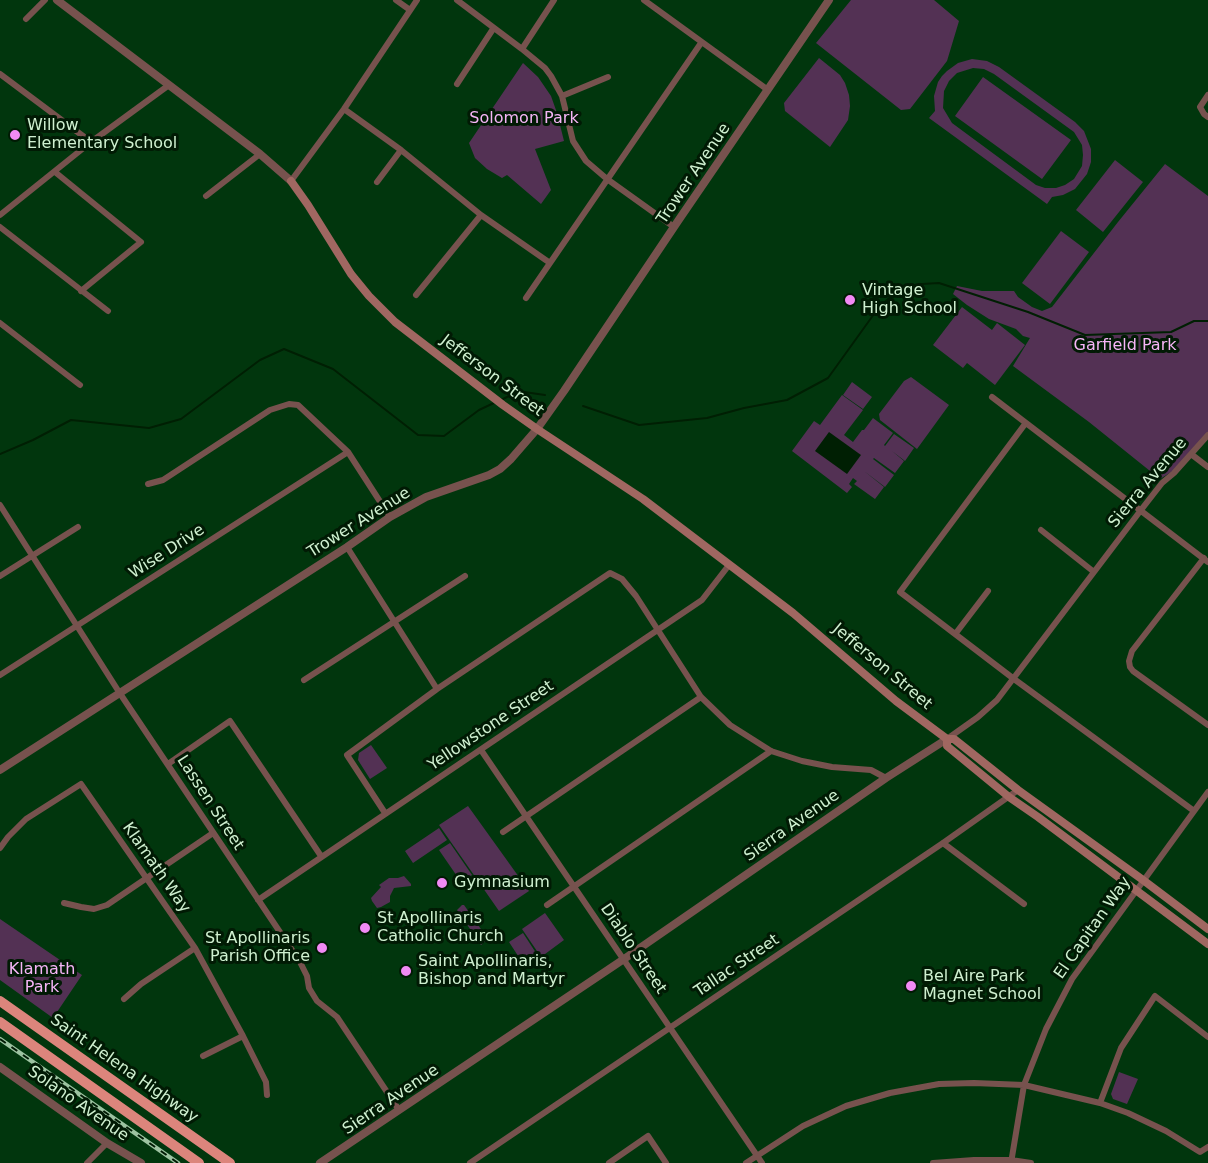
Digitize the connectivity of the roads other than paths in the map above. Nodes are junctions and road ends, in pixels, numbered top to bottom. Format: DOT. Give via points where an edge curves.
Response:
graph roads {
  1 [pos="45,0"];
  2 [pos="57,0"];
  3 [pos="396,0"];
  4 [pos="417,0"];
  5 [pos="457,0"];
  6 [pos="555,0"];
  7 [pos="644,0"];
  8 [pos="830,0"];
  9 [pos="410,10"];
  10 [pos="26,19"];
  11 [pos="493,29"];
  12 [pos="701,42"];
  13 [pos="522,49"];
  14 [pos="0,74"];
  15 [pos="608,77"];
  16 [pos="457,84"];
  17 [pos="169,85"];
  18 [pos="768,90"];
  19 [pos="1208,95"];
  20 [pos="562,96"];
  21 [pos="344,109"];
  22 [pos="1208,117"];
  23 [pos="91,142"];
  24 [pos="401,150"];
  25 [pos="260,154"];
  26 [pos="55,172"];
  27 [pos="607,179"];
  28 [pos="291,181"];
  29 [pos="377,182"];
  30 [pos="206,196"];
  31 [pos="0,215"];
  32 [pos="482,215"];
  33 [pos="0,227"];
  34 [pos="674,227"];
  35 [pos="550,263"];
  36 [pos="81,291"];
  37 [pos="416,295"];
  38 [pos="526,298"];
  39 [pos="108,311"];
  40 [pos="0,323"];
  41 [pos="80,386"];
  42 [pos="992,397"];
  43 [pos="1025,424"];
  44 [pos="537,429"];
  45 [pos="1208,435"];
  46 [pos="348,452"];
  47 [pos="1191,454"];
  48 [pos="1208,467"];
  49 [pos="148,484"];
  50 [pos="0,506"];
  51 [pos="1141,510"];
  52 [pos="390,517"];
  53 [pos="78,526"];
  54 [pos="1041,531"];
  55 [pos="347,547"];
  56 [pos="32,556"];
  57 [pos="1206,560"];
  58 [pos="729,565"];
  59 [pos="1094,572"];
  60 [pos="0,576"];
  61 [pos="465,576"];
  62 [pos="988,591"];
  63 [pos="394,621"];
  64 [pos="76,626"];
  65 [pos="658,630"];
  66 [pos="956,633"];
  67 [pos="0,675"];
  68 [pos="1014,679"];
  69 [pos="304,680"];
  70 [pos="437,689"];
  71 [pos="119,692"];
  72 [pos="701,697"];
  73 [pos="1208,725"];
  74 [pos="947,739"];
  75 [pos="481,750"];
  76 [pos="771,751"];
  77 [pos="168,764"];
  78 [pos="0,770"];
  79 [pos="886,778"];
  80 [pos="1018,790"];
  81 [pos="1208,792"];
  82 [pos="1009,797"];
  83 [pos="1194,811"];
  84 [pos="385,813"];
  85 [pos="526,816"];
  86 [pos="503,832"];
  87 [pos="213,833"];
  88 [pos="943,843"];
  89 [pos="0,848"];
  90 [pos="321,856"];
  91 [pos="146,879"];
  92 [pos="1143,880"];
  93 [pos="574,887"];
  94 [pos="1135,890"];
  95 [pos="258,900"];
  96 [pos="64,903"];
  97 [pos="1024,904"];
  98 [pos="547,905"];
  99 [pos="1208,929"];
  100 [pos="1208,944"];
  101 [pos="195,948"];
  102 [pos="624,959"];
  103 [pos="124,999"];
  104 [pos="0,1001"];
  105 [pos="0,1022"];
  106 [pos="670,1027"];
  107 [pos="243,1036"];
  108 [pos="1208,1037"];
  109 [pos="203,1056"];
  110 [pos="0,1067"];
  111 [pos="1024,1085"];
  112 [pos="267,1095"];
  113 [pos="1100,1103"];
  114 [pos="399,1110"];
  115 [pos="107,1143"];
  116 [pos="1208,1147"];
  117 [pos="758,1156"];
  118 [pos="330,1160"];
  119 [pos="1011,1161"];
  120 [pos="87,1163"];
  121 [pos="141,1163"];
  122 [pos="199,1163"];
  123 [pos="230,1163"];
  124 [pos="320,1163"];
  125 [pos="470,1163"];
  126 [pos="609,1163"];
  127 [pos="666,1163"];
  128 [pos="746,1163"];
  129 [pos="762,1163"];
  130 [pos="933,1163"];
  131 [pos="1030,1163"];
  1 -- 10 [label="street"];
  2 -- 17 [label="street, Jefferson Street"];
  3 -- 9 [label="street"];
  4 -- 9 [label="street"];
  5 -- 11 [label="street"];
  6 -- 13 [label="street"];
  7 -- 12 [label="street"];
  8 -- 18 [label="street, Trower Avenue"];
  9 -- 21 [label="street"];
  11 -- 13 [label="street"];
  11 -- 16 [label="street"];
  12 -- 18 [label="street"];
  12 -- 27 [label="street"];
  13 -- 20 [label="street" via="545,68"];
  14 -- 23 [label="street"];
  15 -- 20 [label="street"];
  17 -- 23 [label="street"];
  17 -- 25 [label="street, Jefferson Street"];
  18 -- 34 [label="street, Trower Avenue"];
  19 -- 22 [label="street" via="1200,106"];
  20 -- 27 [label="street" via="573,141 586,162"];
  21 -- 24 [label="street"];
  21 -- 28 [label="street"];
  23 -- 26 [label="street"];
  24 -- 29 [label="street"];
  24 -- 32 [label="street"];
  25 -- 28 [label="street, Jefferson Street"];
  25 -- 30 [label="street"];
  26 -- 31 [label="street"];
  26 -- 36 [label="street" via="141,242"];
  27 -- 34 [label="street"];
  27 -- 35 [label="street"];
  28 -- 44 [label="main road, Jefferson Street" via="369,296 395,322"];
  32 -- 35 [label="street"];
  32 -- 37 [label="street"];
  33 -- 36 [label="street"];
  34 -- 44 [label="street, Trower Avenue"];
  35 -- 38 [label="street"];
  36 -- 39 [label="street"];
  40 -- 41 [label="street"];
  42 -- 43 [label="street"];
  43 -- 51 [label="street"];
  43 -- 66 [label="street" via="900,592"];
  44 -- 52 [label="street, Trower Avenue" via="500,469 426,497"];
  44 -- 58 [label="main road, Jefferson Street" via="643,498"];
  45 -- 47 [label="street, Sierra Avenue"];
  46 -- 49 [label="street" via="298,405 289,405 270,410 163,480"];
  46 -- 52 [label="street"];
  46 -- 64 [label="street, Wise Drive"];
  47 -- 48 [label="street"];
  47 -- 51 [label="street, Sierra Avenue"];
  50 -- 56 [label="street, Lassen Street"];
  51 -- 57 [label="street"];
  51 -- 59 [label="street, Sierra Avenue"];
  52 -- 55 [label="street, Trower Avenue"];
  53 -- 56 [label="street"];
  54 -- 59 [label="street"];
  55 -- 63 [label="street"];
  55 -- 71 [label="street, Trower Avenue"];
  56 -- 60 [label="street"];
  56 -- 64 [label="street, Lassen Street"];
  57 -- 73 [label="street" via="1132,651 1129,661 1133,671"];
  58 -- 65 [label="street, Yellowstone Street" via="702,600"];
  58 -- 74 [label="main road, Jefferson Street"];
  59 -- 68 [label="street, Sierra Avenue"];
  61 -- 63 [label="street"];
  62 -- 66 [label="street"];
  63 -- 69 [label="street"];
  63 -- 70 [label="street"];
  64 -- 67 [label="street, Wise Drive"];
  64 -- 71 [label="street, Lassen Street"];
  65 -- 70 [label="street" via="622,579 610,573"];
  65 -- 72 [label="street"];
  65 -- 75 [label="street, Yellowstone Street"];
  66 -- 68 [label="street"];
  68 -- 74 [label="street, Sierra Avenue" via="987,710"];
  68 -- 83 [label="street"];
  70 -- 84 [label="street" via="347,755"];
  71 -- 77 [label="street, Lassen Street"];
  71 -- 78 [label="street, Trower Avenue"];
  72 -- 76 [label="street" via="730,725"];
  72 -- 85 [label="street"];
  74 -- 79 [label="street, Sierra Avenue"];
  74 -- 80 [label="main road, Jefferson Street" via="954,739"];
  74 -- 82 [label="main road, Jefferson Street" via="947,746"];
  75 -- 84 [label="street, Yellowstone Street"];
  75 -- 85 [label="street, Diablo Street"];
  76 -- 79 [label="street" via="832,767 871,770"];
  76 -- 93 [label="street"];
  77 -- 87 [label="street, Lassen Street"];
  77 -- 90 [label="street" via="230,721"];
  79 -- 102 [label="street, Sierra Avenue"];
  80 -- 82 [label="street, Tallac Street"];
  80 -- 92 [label="main road, Jefferson Street"];
  81 -- 83 [label="street, El Capitan Way"];
  82 -- 88 [label="street, Tallac Street"];
  82 -- 94 [label="main road, Jefferson Street"];
  83 -- 92 [label="street, El Capitan Way"];
  84 -- 90 [label="street, Yellowstone Street"];
  85 -- 86 [label="street"];
  85 -- 93 [label="street, Diablo Street"];
  87 -- 91 [label="street"];
  87 -- 95 [label="street, Lassen Street"];
  88 -- 97 [label="street"];
  88 -- 106 [label="street, Tallac Street"];
  89 -- 91 [label="street, Klamath Way" via="26,819 81,784"];
  90 -- 95 [label="street, Yellowstone Street"];
  91 -- 96 [label="street" via="107,905 94,909"];
  91 -- 101 [label="street, Klamath Way"];
  92 -- 94 [label="street, El Capitan Way"];
  92 -- 99 [label="main road, Jefferson Street"];
  93 -- 98 [label="street"];
  93 -- 102 [label="street, Diablo Street"];
  94 -- 100 [label="main road, Jefferson Street"];
  94 -- 111 [label="street, El Capitan Way" via="1072,979 1046,1029"];
  95 -- 114 [label="street, Lassen Street" via="304,969 317,1001 337,1017"];
  101 -- 103 [label="street"];
  101 -- 107 [label="street, Klamath Way"];
  102 -- 106 [label="street, Diablo Street"];
  102 -- 114 [label="street, Sierra Avenue"];
  104 -- 123 [label="highway, Saint Helena Highway"];
  105 -- 122 [label="highway, Saint Helena Highway"];
  106 -- 117 [label="street, Diablo Street"];
  106 -- 125 [label="street, Tallac Street"];
  107 -- 109 [label="street"];
  107 -- 112 [label="street, Klamath Way" via="266,1082"];
  108 -- 113 [label="street" via="1155,996 1121,1048"];
  110 -- 115 [label="street, Solano Avenue"];
  111 -- 113 [label="street"];
  111 -- 117 [label="street" via="939,1084 890,1093 846,1106 803,1126"];
  111 -- 119 [label="street, El Capitan Way"];
  113 -- 116 [label="street" via="1166,1131 1200,1152"];
  114 -- 118 [label="street, Sierra Avenue"];
  115 -- 120 [label="street"];
  115 -- 121 [label="street, Solano Avenue"];
  117 -- 128 [label="street"];
  117 -- 129 [label="street, Diablo Street"];
  118 -- 124 [label="street, Sierra Avenue"];
  119 -- 130 [label="street"];
  119 -- 131 [label="street"];
  126 -- 127 [label="street" via="648,1136"];
}
